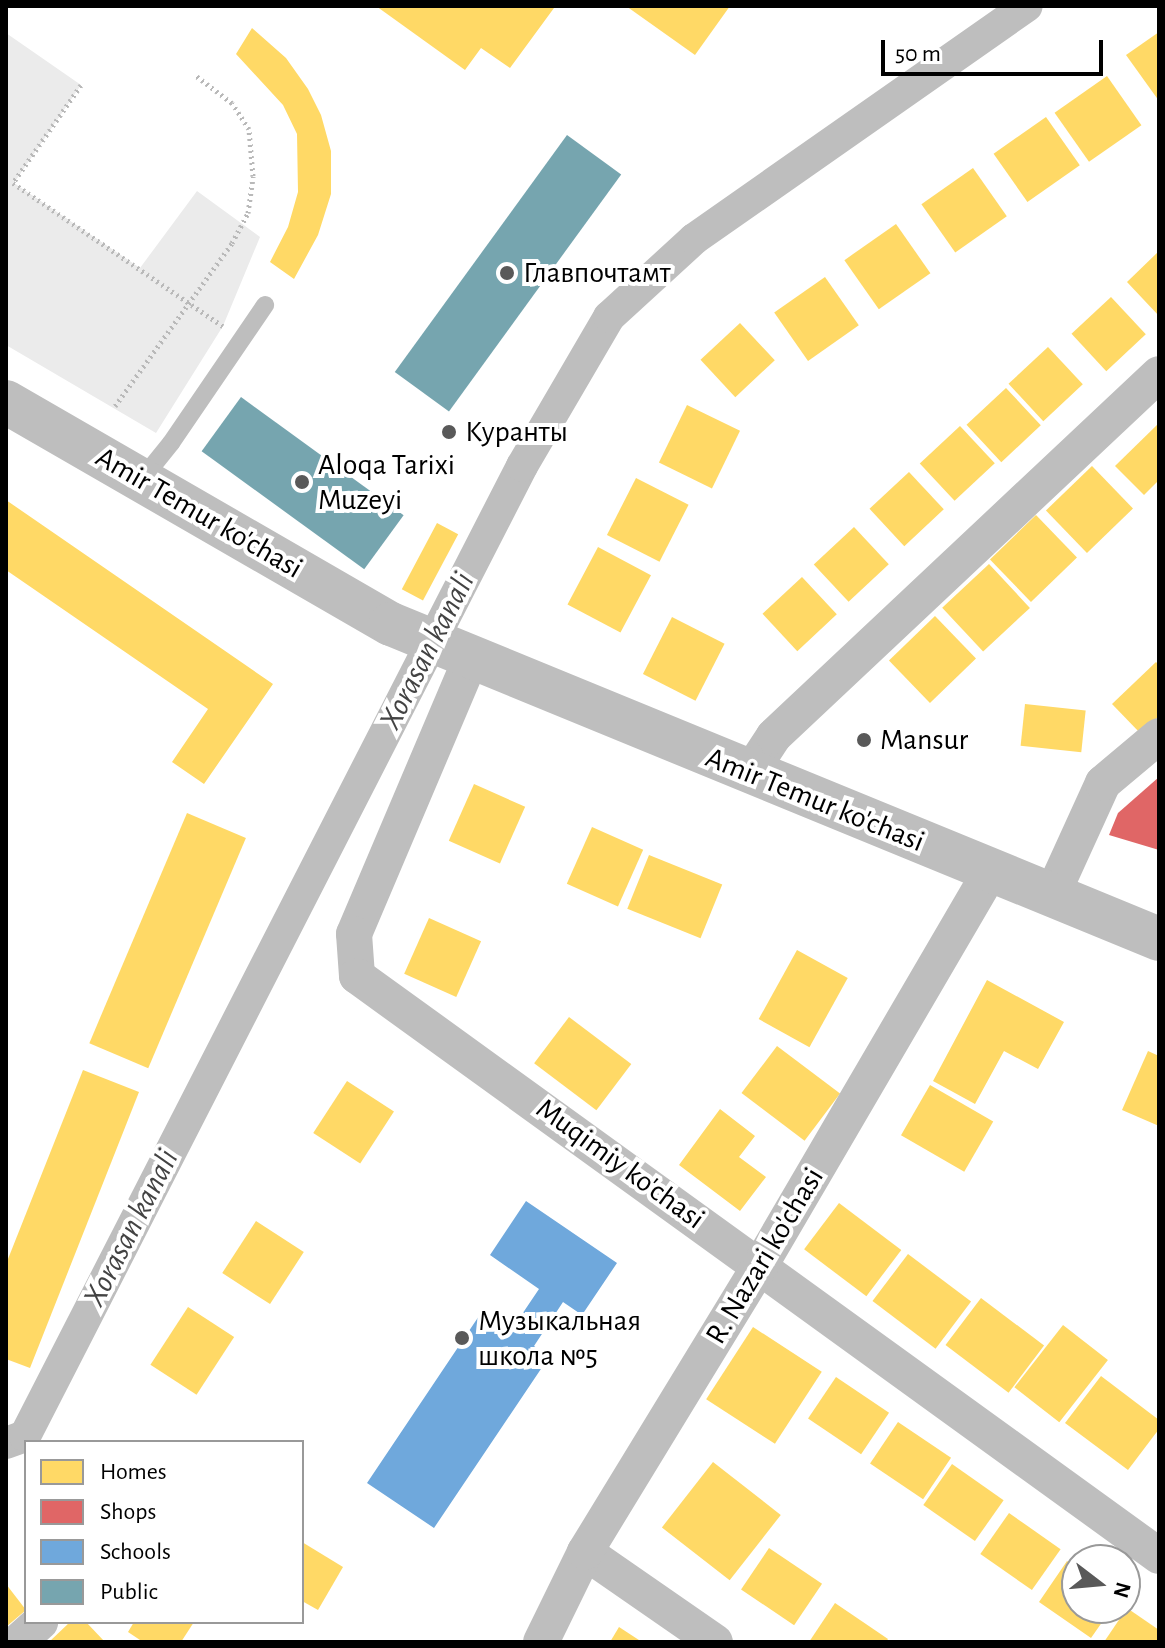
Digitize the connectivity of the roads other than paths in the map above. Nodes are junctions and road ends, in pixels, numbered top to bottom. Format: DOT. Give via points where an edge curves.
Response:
graph roads {
  1 [pos="265,305"];
  2 [pos="1159,374"];
  3 [pos="6,402"];
  4 [pos="142,479"];
  5 [pos="472,656"];
  6 [pos="1159,736"];
  7 [pos="749,774"];
  8 [pos="991,871"];
  9 [pos="1052,895"];
  10 [pos="1159,939"];
  11 [pos="761,1264"];
  12 [pos="585,1552"];
  13 [pos="1159,1556"];
  14 [pos="38,1624"];
  15 [pos="18,1642"];
  16 [pos="541,1642"];
  17 [pos="715,1642"];
  1 -- 4 [label="lane"];
  2 -- 7 [label="street" via="774,736"];
  3 -- 4 [label="main road, Amir Temur ko'chasi"];
  4 -- 5 [label="main road, Amir Temur ko'chasi" via="391,624"];
  5 -- 7 [label="main road, Amir Temur ko'chasi"];
  5 -- 11 [label="street, Muqimiy ko'chasi" via="354,934 357,976"];
  6 -- 9 [label="street" via="1103,783"];
  7 -- 8 [label="main road, Amir Temur ko'chasi"];
  8 -- 9 [label="main road, Amir Temur ko'chasi"];
  8 -- 11 [label="street, R. Nazari ko'chasi"];
  9 -- 10 [label="main road, Amir Temur ko'chasi"];
  11 -- 12 [label="street, R. Nazari ko'chasi"];
  11 -- 13 [label="street, Muqimiy ko'chasi"];
  12 -- 16 [label="street, R. Nazari ko'chasi"];
  12 -- 17 [label="street"];
  14 -- 15 [label="street"];
}
